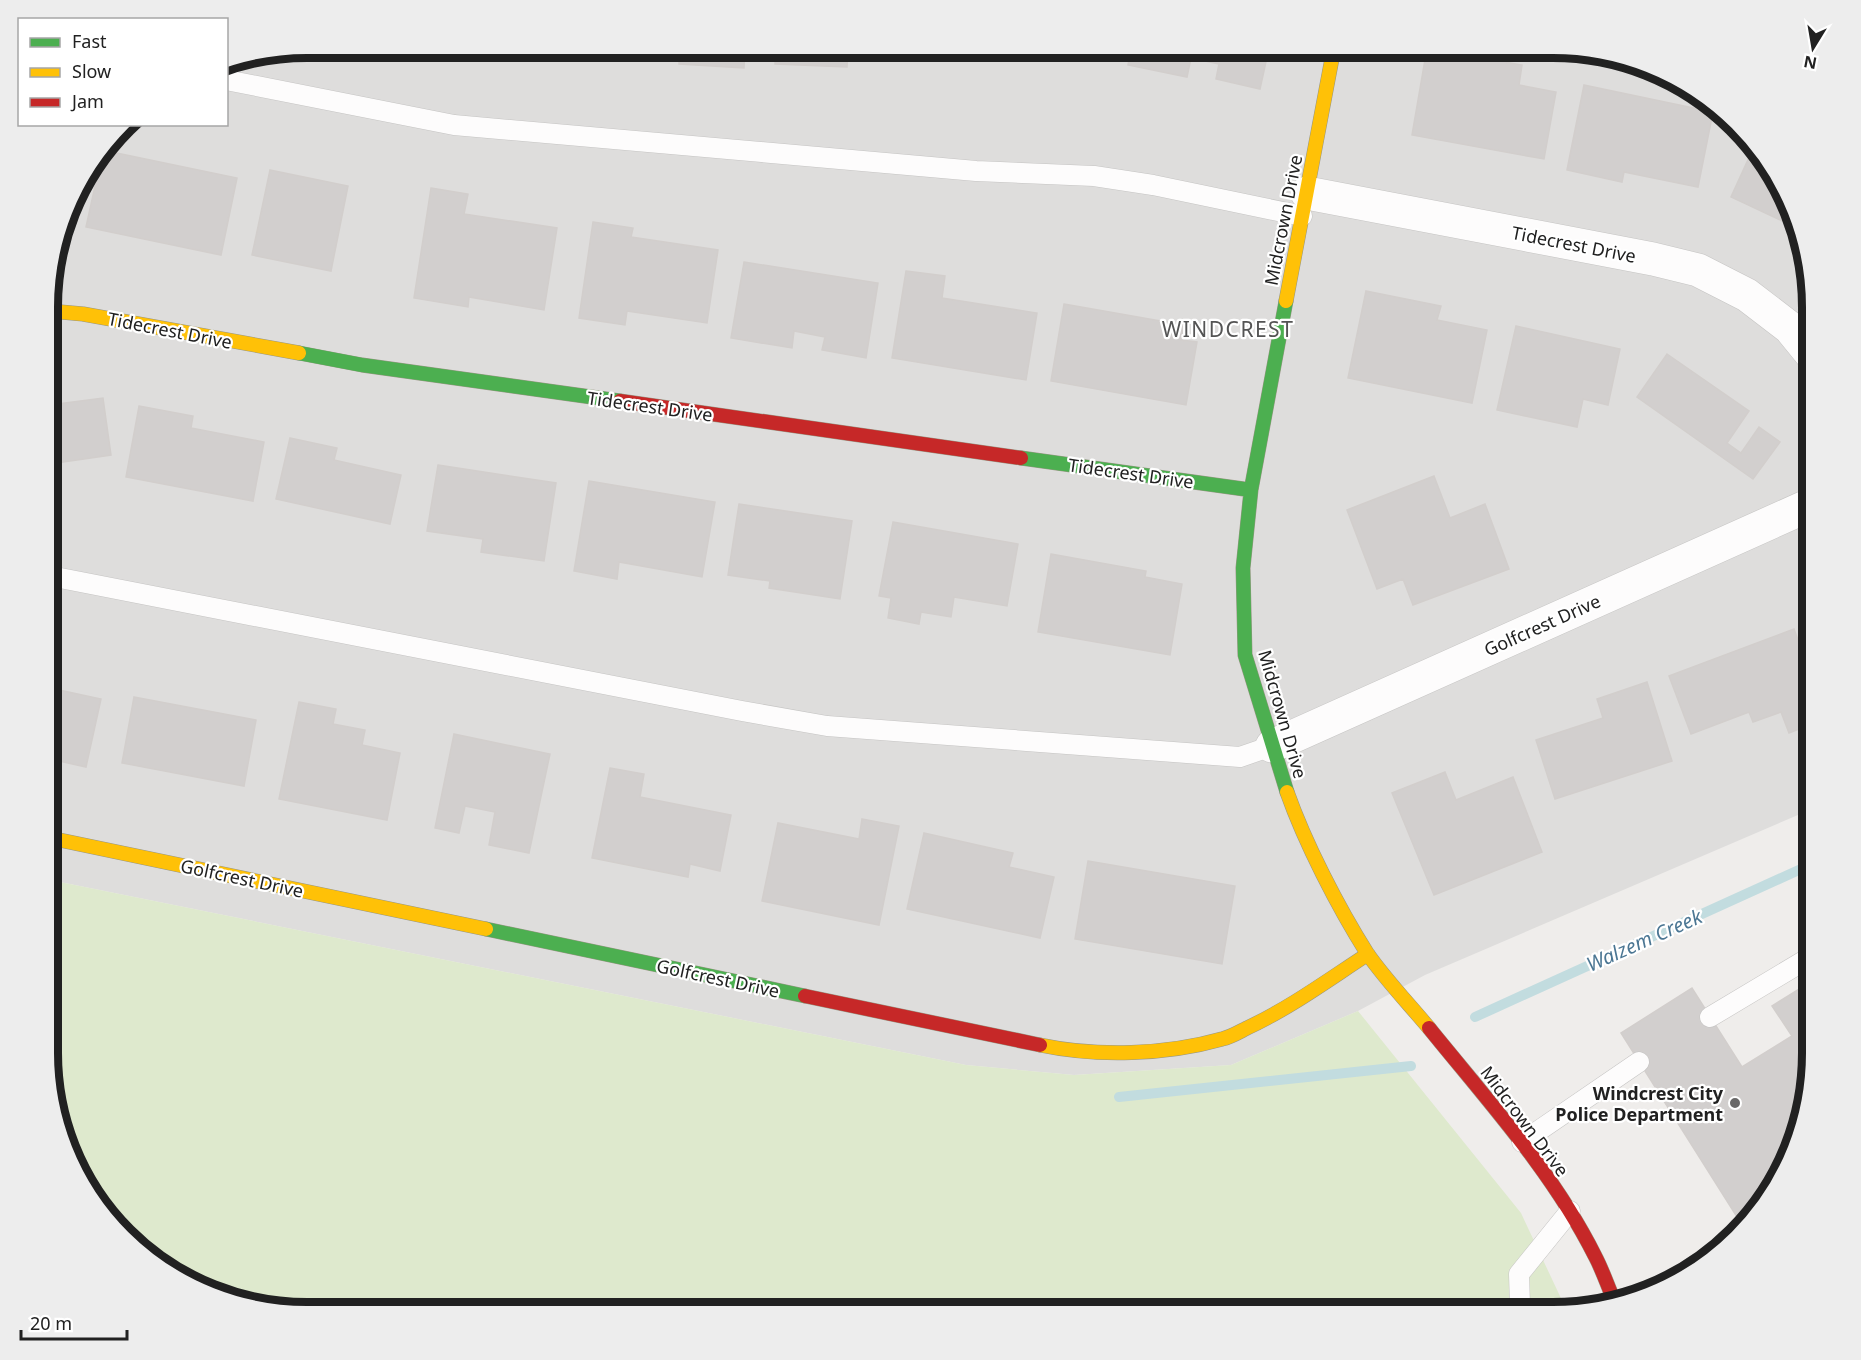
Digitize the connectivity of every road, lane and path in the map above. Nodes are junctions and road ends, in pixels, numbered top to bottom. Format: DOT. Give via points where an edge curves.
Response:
graph roads {
  1 [pos="1332,58"];
  2 [pos="228,80"];
  3 [pos="1305,204"];
  4 [pos="58,312"];
  5 [pos="1802,343"];
  6 [pos="1251,490"];
  7 [pos="1802,508"];
  8 [pos="58,578"];
  9 [pos="1272,746"];
  10 [pos="58,840"];
  11 [pos="1368,954"];
  12 [pos="1802,962"];
  13 [pos="1710,1017"];
  14 [pos="1639,1062"];
  15 [pos="1522,1142"];
  16 [pos="1570,1211"];
  17 [pos="1612,1295"];
  18 [pos="1520,1302"];
  1 -- 3 [label="street, Midcrown Drive"];
  2 -- 3 [label="lane" via="454,125 976,171 1094,176"];
  3 -- 5 [label="street, Tidecrest Drive" via="1653,259 1698,270 1747,295 1790,328"];
  3 -- 6 [label="street, Midcrown Drive"];
  4 -- 6 [label="street, Tidecrest Drive" via="362,366"];
  6 -- 9 [label="street, Midcrown Drive" via="1243,568 1245,655"];
  7 -- 9 [label="street, Golfcrest Drive"];
  8 -- 9 [label="lane" via="827,726 1240,757"];
  9 -- 11 [label="street, Midcrown Drive" via="1296,817"];
  10 -- 11 [label="street, Golfcrest Drive" via="1059,1049 1111,1053 1164,1050 1223,1039 1270,1017"];
  11 -- 15 [label="street, Midcrown Drive"];
  12 -- 13 [label="lane"];
  14 -- 15 [label="lane"];
  15 -- 16 [label="street, Midcrown Drive"];
  16 -- 17 [label="street, Midcrown Drive"];
  16 -- 18 [label="lane" via="1519,1274"];
}
